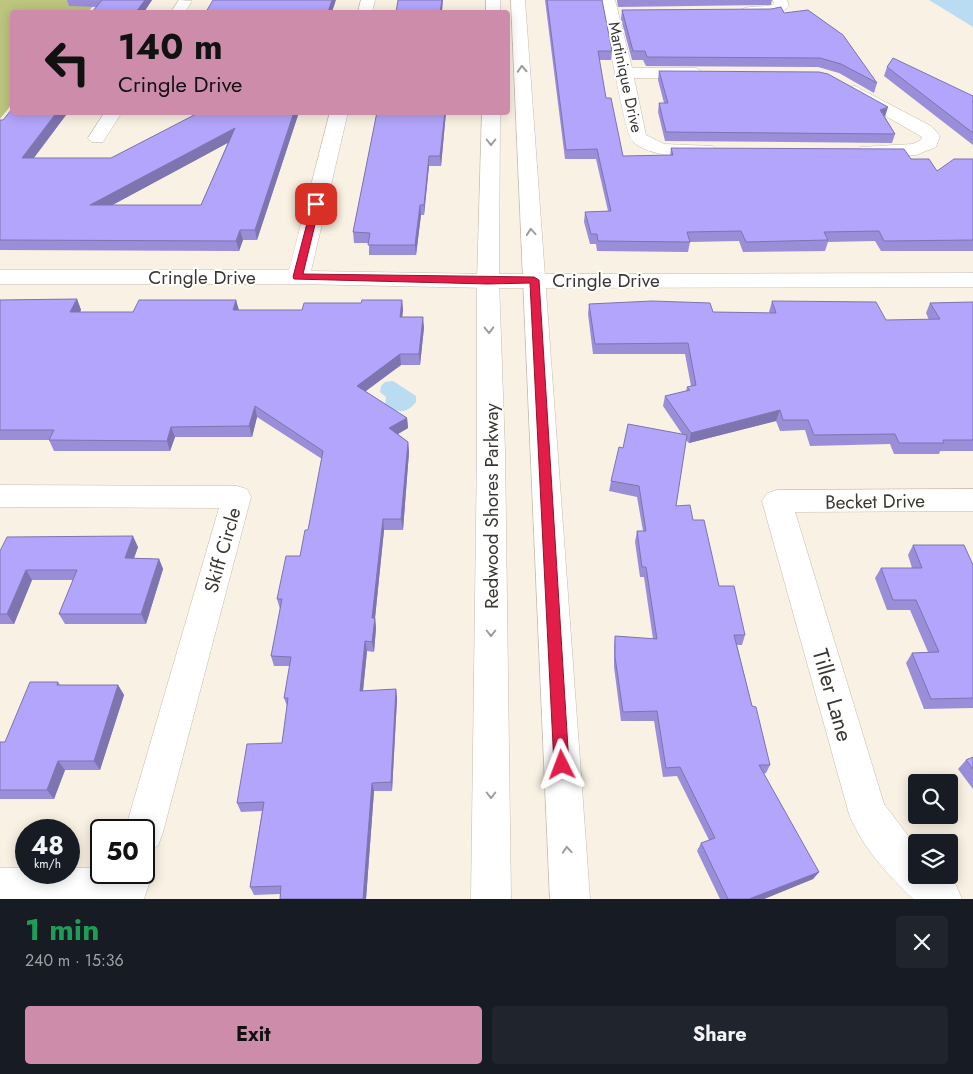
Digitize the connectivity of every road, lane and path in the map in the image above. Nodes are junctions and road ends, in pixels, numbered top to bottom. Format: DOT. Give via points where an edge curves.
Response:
graph roads {
  1 [pos="518,0"];
  2 [pos="780,0"];
  3 [pos="614,8"];
  4 [pos="736,12"];
  5 [pos="625,73"];
  6 [pos="713,73"];
  7 [pos="838,82"];
  8 [pos="112,115"];
  9 [pos="338,115"];
  10 [pos="492,115"];
  11 [pos="97,138"];
  12 [pos="720,150"];
  13 [pos="854,151"];
  14 [pos="0,277"];
  15 [pos="298,277"];
  16 [pos="534,280"];
  17 [pos="973,280"];
  18 [pos="488,281"];
  19 [pos="0,496"];
  20 [pos="973,500"];
  21 [pos="777,502"];
  22 [pos="148,819"];
  23 [pos="908,866"];
  24 [pos="129,884"];
  25 [pos="926,884"];
  26 [pos="0,888"];
  27 [pos="491,899"];
  28 [pos="570,899"];
  29 [pos="942,899"];
  16 -- 1 [label="street, one-way"];
  2 -- 4 [label="street" via="780,8 772,11"];
  3 -- 5 [label="street, Martinique Drive"];
  5 -- 6 [label="street"];
  5 -- 12 [label="street, Martinique Drive" via="636,134 644,143 672,150"];
  7 -- 13 [label="street" via="931,136 928,143 916,149"];
  8 -- 11 [label="street"];
  9 -- 15 [label="street"];
  10 -- 18 [label="street, Redwood Shores Parkway, one-way"];
  14 -- 15 [label="street, Cringle Drive"];
  15 -- 18 [label="street, Cringle Drive"];
  16 -- 17 [label="street, Cringle Drive"];
  16 -- 18 [label="street, Cringle Drive"];
  28 -- 16 [label="street, one-way"];
  18 -- 27 [label="street, Redwood Shores Parkway, one-way"];
  19 -- 22 [label="street, Skiff Circle" via="237,497"];
  20 -- 21 [label="street, Becket Drive"];
  21 -- 23 [label="street, Tiller Lane" via="868,814"];
  24 -- 26 [label="street" via="128,888"];
  25 -- 29 [label="street, Tiller Lane"];
}
